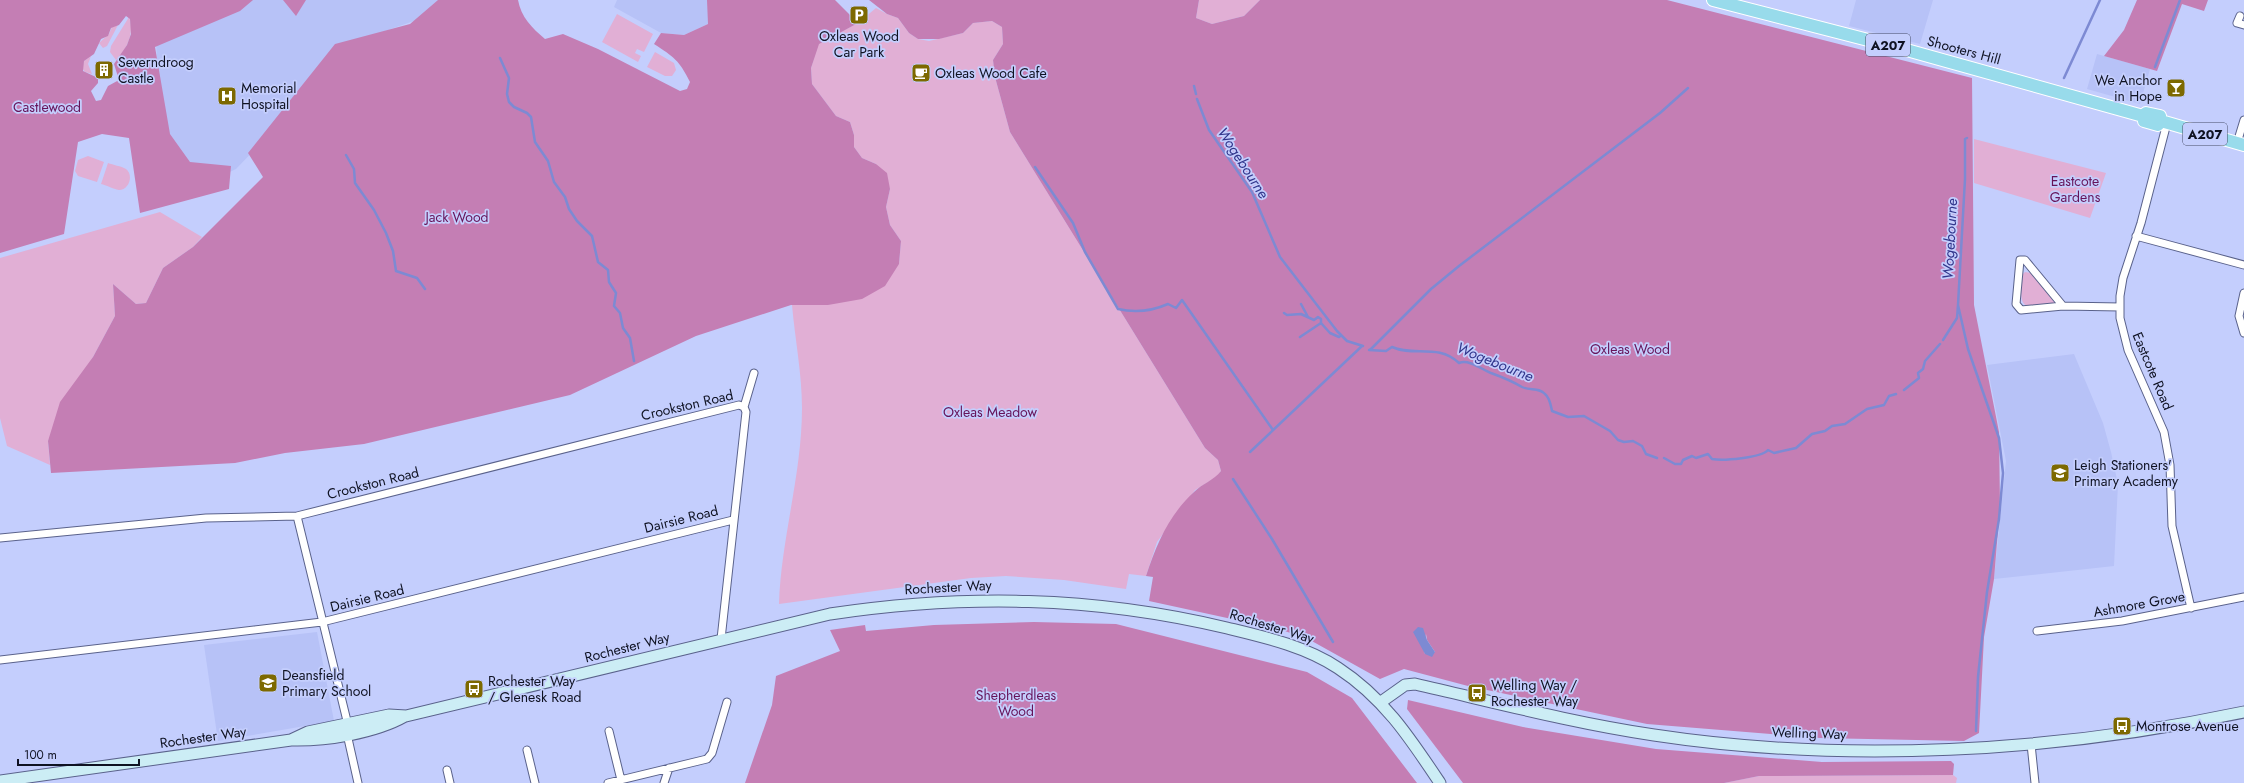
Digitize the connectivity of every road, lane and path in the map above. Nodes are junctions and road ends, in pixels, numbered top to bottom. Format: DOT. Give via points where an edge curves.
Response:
graph roads {
  1 [pos="1714,0"];
  2 [pos="2244,120"];
  3 [pos="2164,122"];
  4 [pos="2240,144"];
  5 [pos="2136,236"];
  6 [pos="2244,265"];
  7 [pos="2244,293"];
  8 [pos="2063,306"];
  9 [pos="2120,307"];
  10 [pos="2244,333"];
  11 [pos="754,373"];
  12 [pos="744,406"];
  13 [pos="297,516"];
  14 [pos="733,520"];
  15 [pos="0,538"];
  16 [pos="2244,596"];
  17 [pos="2191,608"];
  18 [pos="322,622"];
  19 [pos="2037,631"];
  20 [pos="721,639"];
  21 [pos="0,660"];
  22 [pos="727,702"];
  23 [pos="1381,702"];
  24 [pos="2244,712"];
  25 [pos="347,729"];
  26 [pos="609,731"];
  27 [pos="2031,744"];
  28 [pos="527,750"];
  29 [pos="669,768"];
  30 [pos="447,770"];
  31 [pos="621,780"];
  32 [pos="0,782"];
  33 [pos="358,783"];
  34 [pos="450,783"];
  35 [pos="535,783"];
  36 [pos="608,783"];
  37 [pos="664,783"];
  38 [pos="1440,783"];
  39 [pos="2035,783"];
  1 -- 3 [label="main road, Shooters Hill / A207" via="1903,49 2142,116 2146,112 2160,116"];
  2 -- 4 [label="street"];
  3 -- 4 [label="main road, A207"];
  3 -- 5 [label="street, Eastcote Road"];
  5 -- 6 [label="street"];
  5 -- 9 [label="street, Eastcote Road" via="2123,278"];
  7 -- 10 [label="street" via="2239,316"];
  8 -- 8 [label="street" via="2025,260 2020,260 2016,304 2018,308 2027,311"];
  8 -- 9 [label="street"];
  9 -- 17 [label="street, Eastcote Road" via="2124,340 2165,436 2170,465 2171,522"];
  11 -- 12 [label="street, Crookston Road"];
  12 -- 13 [label="street, Crookston Road" via="739,405"];
  12 -- 14 [label="street, Crookston Road" via="746,412"];
  13 -- 15 [label="street, Crookston Road" via="206,518"];
  13 -- 18 [label="street"];
  14 -- 18 [label="street, Dairsie Road"];
  14 -- 20 [label="street, Crookston Road"];
  16 -- 17 [label="street, Ashmore Grove"];
  17 -- 19 [label="street, Ashmore Grove" via="2122,621"];
  18 -- 21 [label="street, Dairsie Road"];
  18 -- 25 [label="street"];
  20 -- 23 [label="street, Rochester Way" via="830,614 885,606 1008,599 1116,607 1209,623 1282,643 1317,656 1337,667"];
  20 -- 25 [label="street, Rochester Way" via="406,716 391,724"];
  22 -- 29 [label="street" via="710,756"];
  23 -- 27 [label="street, Welling Way" via="1405,686 1415,684 1531,713 1654,735 1736,744 1820,749 1923,750"];
  23 -- 38 [label="street, Rochester Way"];
  24 -- 27 [label="street, Welling Way" via="2127,733"];
  25 -- 32 [label="street, Rochester Way" via="311,741 291,740"];
  25 -- 33 [label="street"];
  26 -- 31 [label="street"];
  27 -- 39 [label="street"];
  28 -- 35 [label="street"];
  29 -- 31 [label="street"];
  29 -- 37 [label="street"];
  30 -- 34 [label="street"];
  31 -- 36 [label="street"];
}
